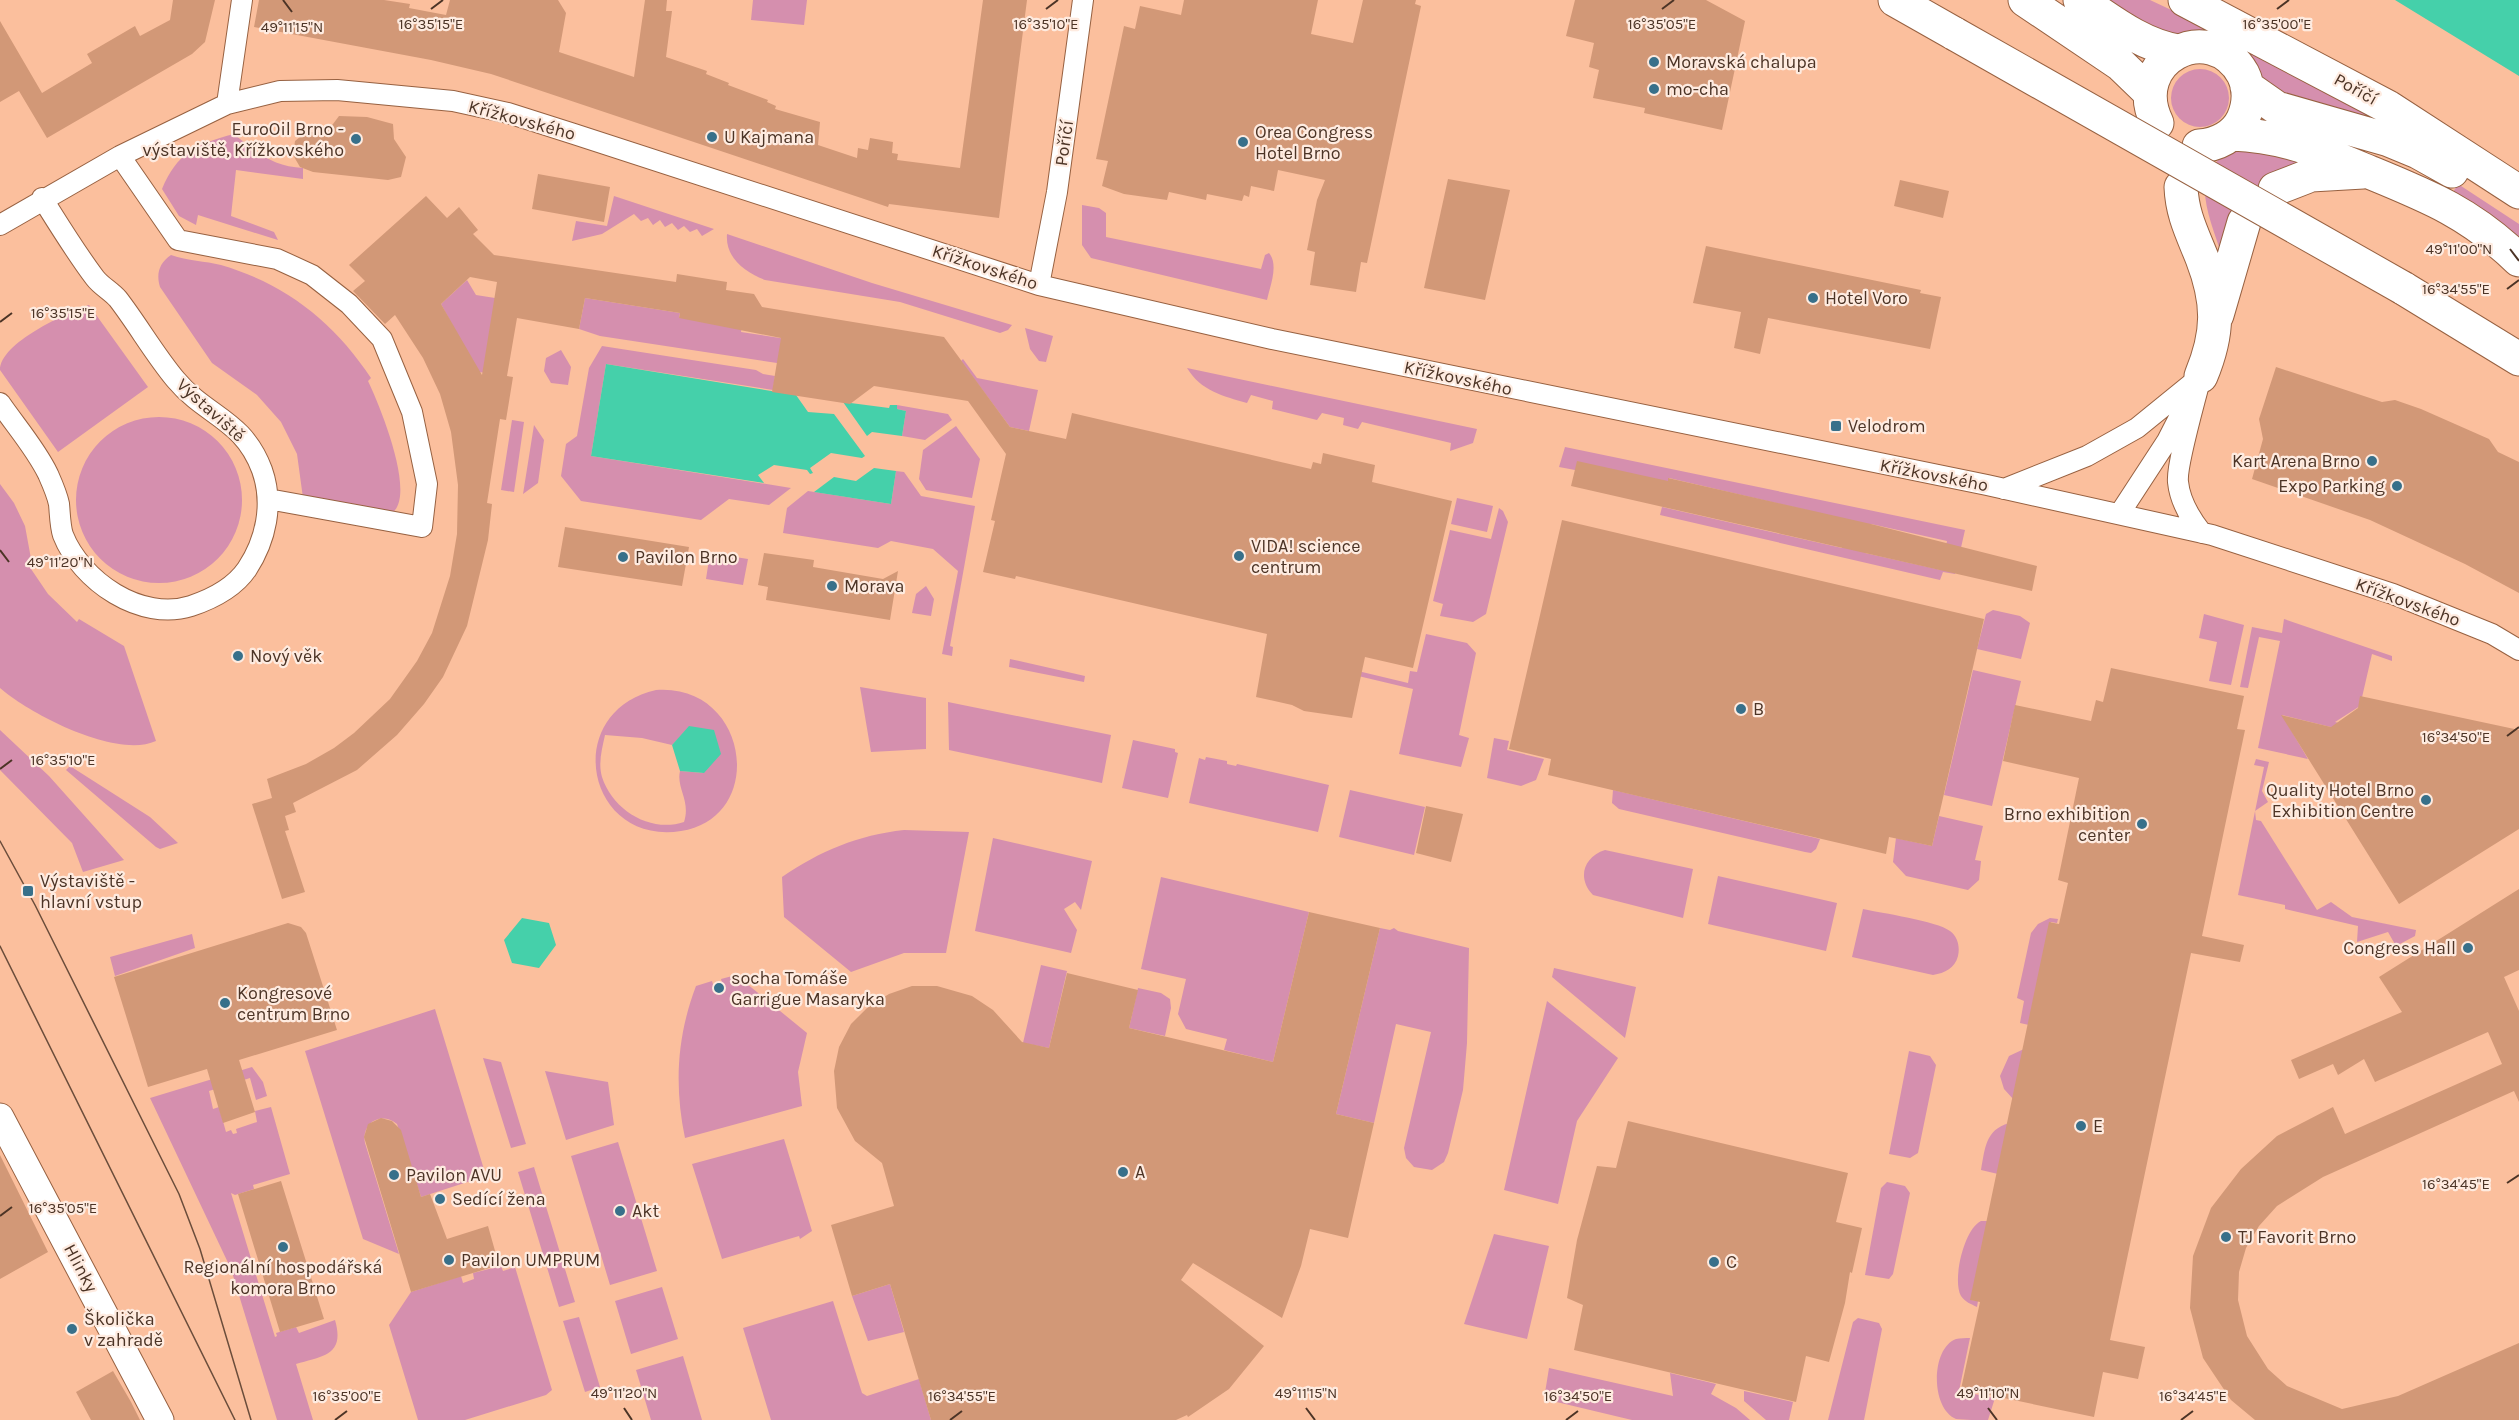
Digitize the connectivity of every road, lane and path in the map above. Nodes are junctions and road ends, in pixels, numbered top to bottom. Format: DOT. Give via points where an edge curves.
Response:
graph roads {
  1 [pos="242,0"];
  2 [pos="1083,0"];
  3 [pos="1894,0"];
  4 [pos="2025,0"];
  5 [pos="2080,0"];
  6 [pos="2184,0"];
  7 [pos="2178,51"];
  8 [pos="2247,87"];
  9 [pos="227,105"];
  10 [pos="2232,134"];
  11 [pos="2199,146"];
  12 [pos="120,156"];
  13 [pos="2368,171"];
  14 [pos="2181,187"];
  15 [pos="2275,189"];
  16 [pos="2519,192"];
  17 [pos="42,198"];
  18 [pos="2519,215"];
  19 [pos="2244,222"];
  20 [pos="0,225"];
  21 [pos="2519,260"];
  22 [pos="1039,285"];
  23 [pos="2216,320"];
  24 [pos="2519,359"];
  25 [pos="2201,376"];
  26 [pos="0,403"];
  27 [pos="2004,489"];
  28 [pos="268,499"];
  29 [pos="2120,513"];
  30 [pos="2202,533"];
  31 [pos="2519,650"];
  32 [pos="0,1117"];
  33 [pos="160,1420"];
  1 -- 9 [label="street"];
  2 -- 22 [label="street, Poříčí" via="1057,192"];
  3 -- 24 [label="highway, bridge" via="2403,288"];
  4 -- 7 [label="highway" via="2120,63 2153,107 2156,71"];
  5 -- 7 [label="highway" via="2129,33"];
  6 -- 16 [label="highway, Poříčí" via="2388,107"];
  7 -- 8 [label="highway" via="2197,47 2219,51 2238,67"];
  8 -- 10 [label="highway" via="2244,117"];
  8 -- 18 [label="highway" via="2277,108 2418,152"];
  9 -- 12 [label="street, Křížkovského"];
  9 -- 22 [label="street, Křížkovského" via="280,91 337,90 453,101 508,113"];
  10 -- 11 [label="highway"];
  10 -- 13 [label="highway" via="2276,138 2320,150"];
  12 -- 17 [label="street, Křížkovského"];
  12 -- 28 [label="street" via="178,240 277,259 303,271 350,304 382,339 412,412 427,484 422,527"];
  13 -- 15 [label="highway" via="2311,175"];
  13 -- 21 [label="highway" via="2427,194 2469,219"];
  14 -- 23 [label="highway" via="2186,221 2203,260"];
  17 -- 20 [label="street, Křížkovského"];
  17 -- 28 [label="street, Výstaviště" via="96,280 116,297 176,380 216,411 254,450"];
  19 -- 23 [label="highway"];
  22 -- 27 [label="street, Křížkovského" via="1294,344"];
  23 -- 25 [label="highway" via="2210,356"];
  25 -- 27 [label="street, Křížkovského" via="2137,428 2097,451"];
  25 -- 29 [label="street" via="2167,441"];
  25 -- 30 [label="street" via="2177,479 2190,518"];
  26 -- 28 [label="street, Výstaviště" via="47,472 58,501 62,533 72,554 101,585 155,610 181,609 204,601 227,589 245,572 264,532"];
  27 -- 29 [label="street, Křížkovského"];
  29 -- 30 [label="street, Křížkovského"];
  30 -- 31 [label="street, Křížkovského" via="2393,594 2492,634"];
  32 -- 33 [label="street, Hlinky"];
}
